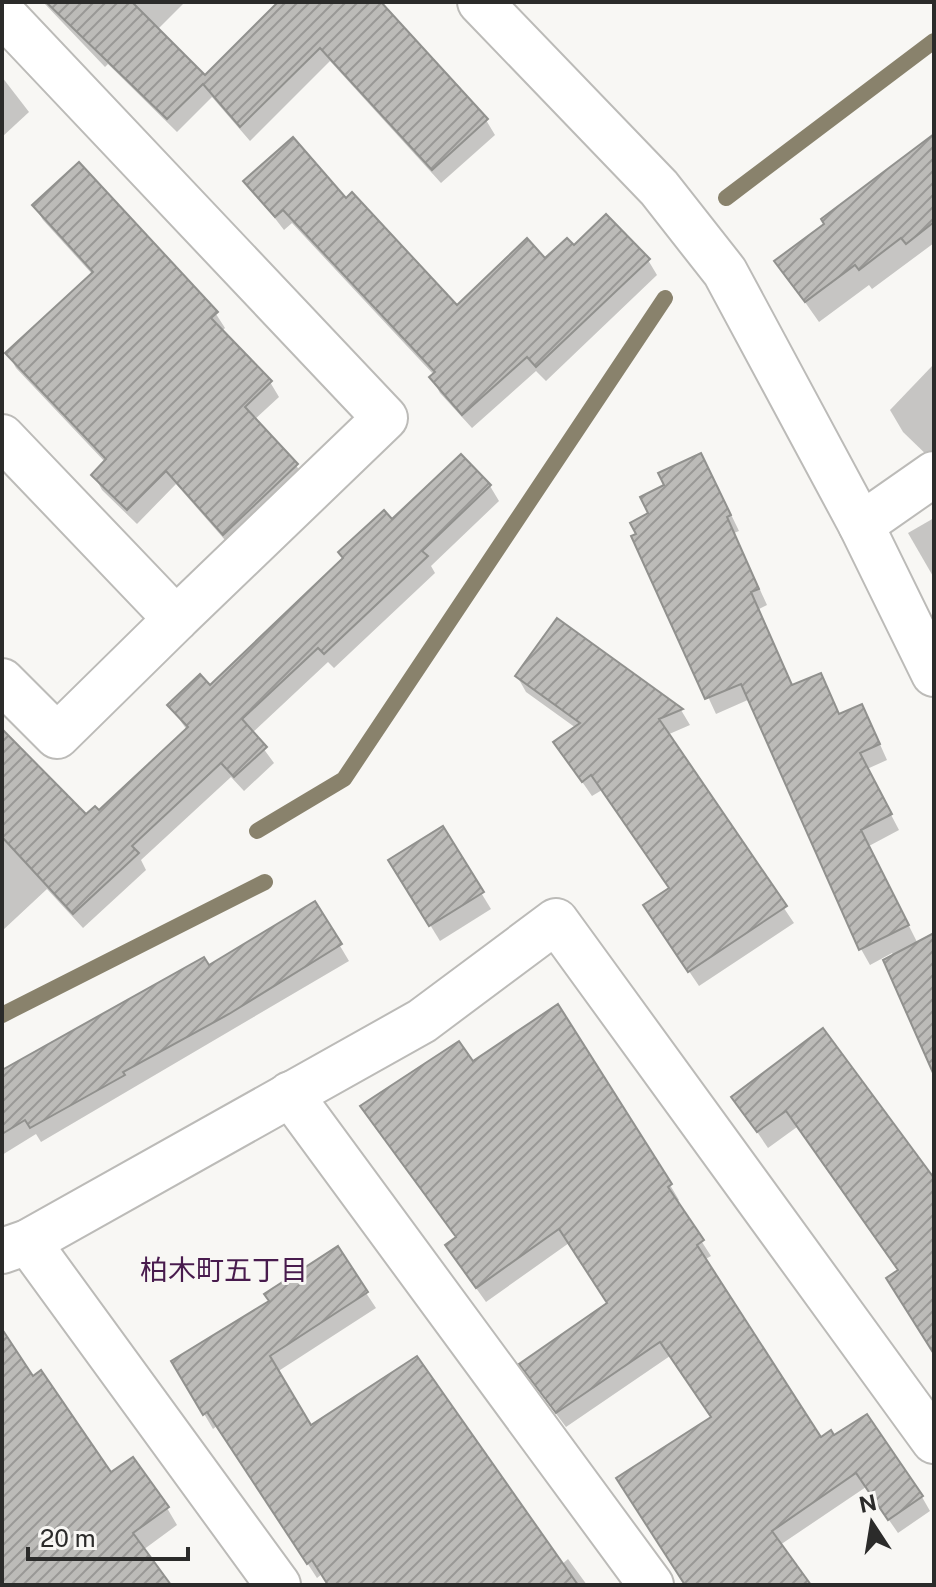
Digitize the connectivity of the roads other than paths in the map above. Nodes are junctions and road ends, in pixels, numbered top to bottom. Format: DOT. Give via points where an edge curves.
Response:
graph roads {
  1 [pos="480,2"];
  2 [pos="2,13"];
  3 [pos="2,437"];
  4 [pos="934,474"];
  5 [pos="861,525"];
  6 [pos="176,619"];
  7 [pos="934,674"];
  8 [pos="2,681"];
  9 [pos="290,1094"];
  10 [pos="15,1246"];
  11 [pos="934,1441"];
  12 [pos="278,1585"];
  13 [pos="651,1585"];
  1 -- 5 [label="street" via="659,188 725,272"];
  2 -- 6 [label="street" via="385,418"];
  3 -- 6 [label="street"];
  4 -- 5 [label="street"];
  5 -- 7 [label="street"];
  6 -- 8 [label="street" via="57,736"];
  9 -- 10 [label="street"];
  9 -- 11 [label="street" via="422,1021 556,921"];
  9 -- 13 [label="street"];
  10 -- 12 [label="street"];
}
